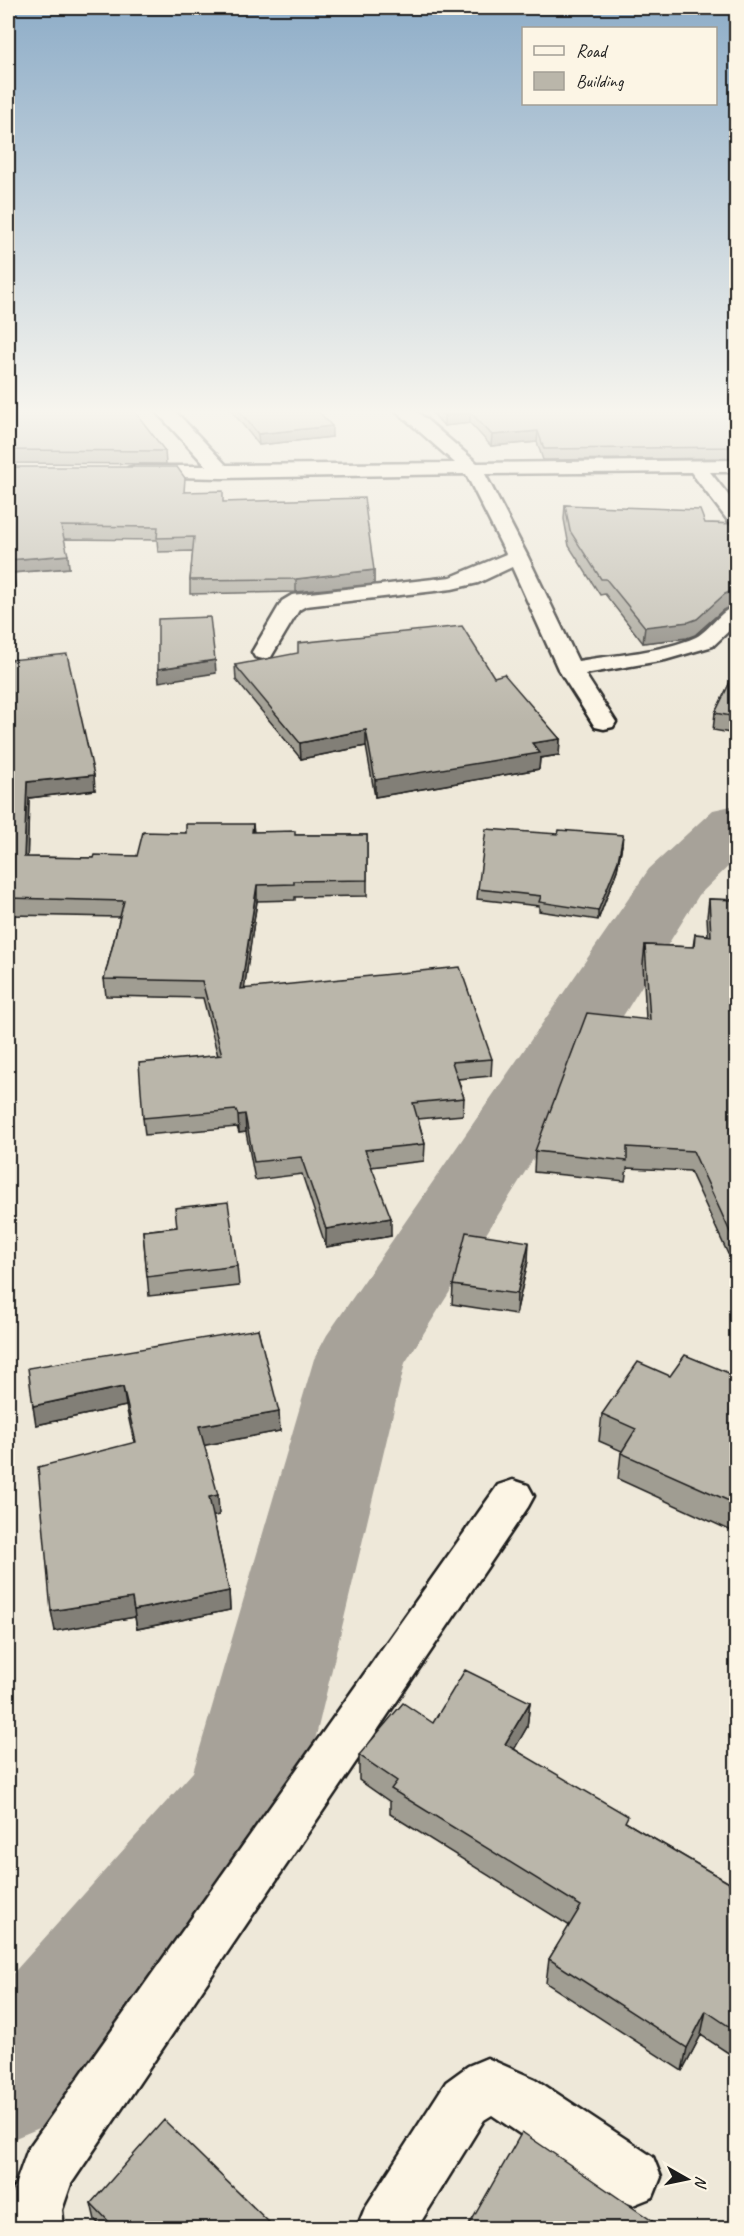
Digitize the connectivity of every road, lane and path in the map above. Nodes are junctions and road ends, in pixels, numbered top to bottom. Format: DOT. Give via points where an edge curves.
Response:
graph roads {
  1 [pos="495,513"];
  2 [pos="518,558"];
  3 [pos="736,613"];
  4 [pos="263,652"];
  5 [pos="570,669"];
  6 [pos="604,722"];
  7 [pos="513,1496"];
  8 [pos="633,2177"];
  9 [pos="36,2229"];
  10 [pos="385,2229"];
  1 -- 2 [label="street"];
  2 -- 4 [label="street" via="452,583 300,600 290,606"];
  2 -- 5 [label="street"];
  3 -- 5 [label="street" via="705,640 665,652"];
  5 -- 6 [label="street"];
  7 -- 9 [label="street" via="48,2169 34,2210"];
  8 -- 10 [label="street" via="516,2098 487,2085 465,2101"];
}
